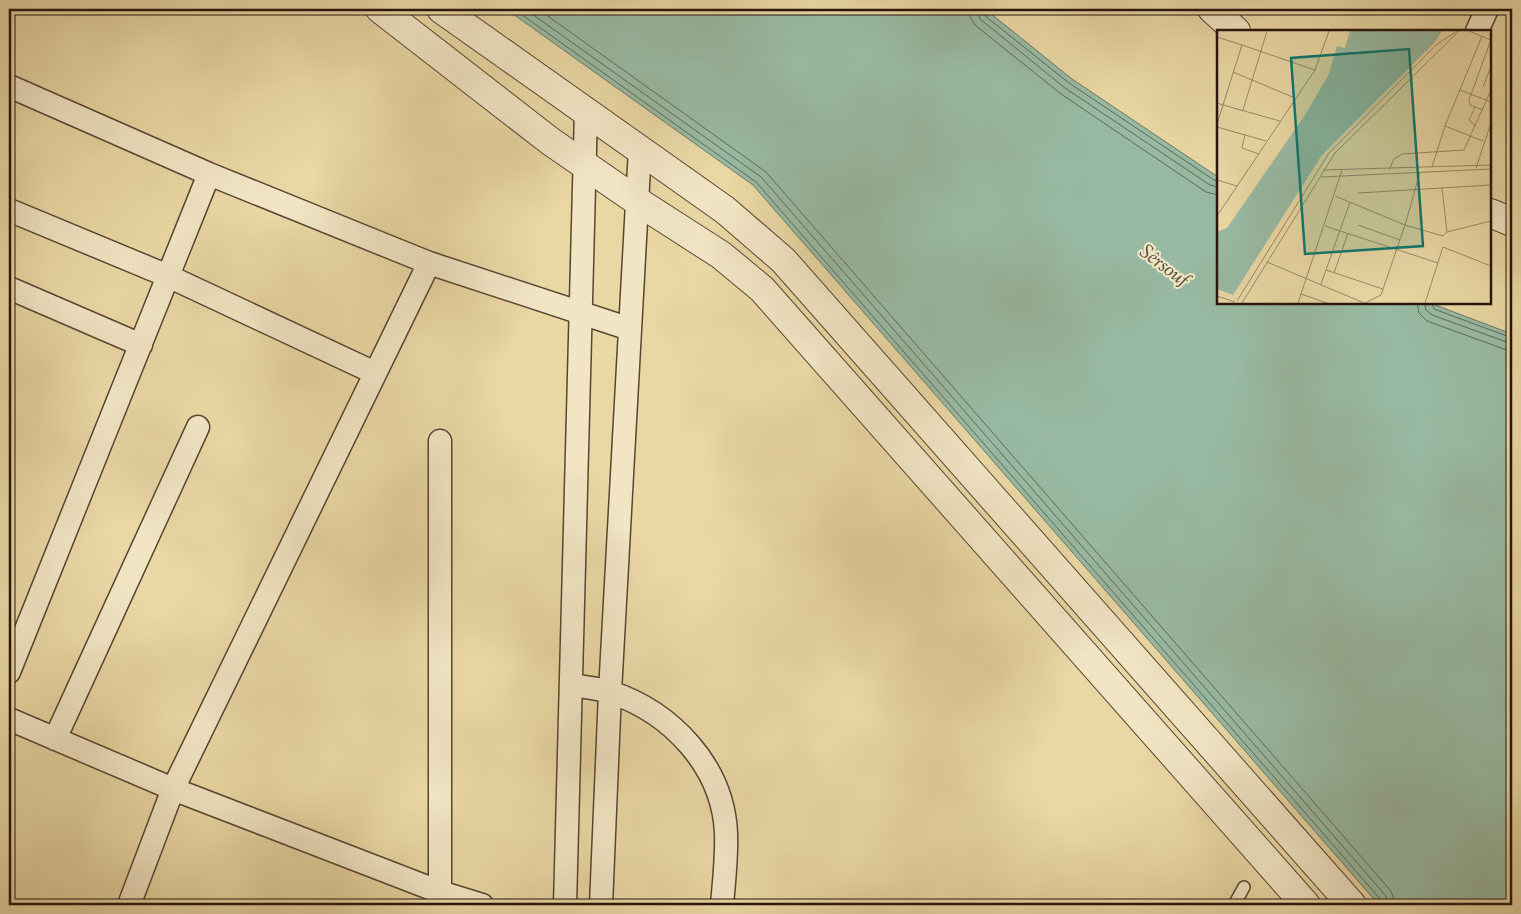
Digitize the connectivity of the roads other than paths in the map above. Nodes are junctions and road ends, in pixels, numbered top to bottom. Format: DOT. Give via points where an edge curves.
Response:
graph roads {
  1 [pos="380,9"];
  2 [pos="441,9"];
  3 [pos="1212,9"];
  4 [pos="1487,9"];
  5 [pos="410,17"];
  6 [pos="1235,30"];
  7 [pos="1477,30"];
  8 [pos="9,86"];
  9 [pos="586,111"];
  10 [pos="640,149"];
  11 [pos="586,166"];
  12 [pos="210,174"];
  13 [pos="637,202"];
  14 [pos="9,210"];
  15 [pos="1491,213"];
  16 [pos="1512,222"];
  17 [pos="429,263"];
  18 [pos="168,276"];
  19 [pos="9,288"];
  20 [pos="582,313"];
  21 [pos="630,329"];
  22 [pos="141,345"];
  23 [pos="375,373"];
  24 [pos="915,409"];
  25 [pos="198,427"];
  26 [pos="889,433"];
  27 [pos="440,441"];
  28 [pos="9,672"];
  29 [pos="572,685"];
  30 [pos="610,692"];
  31 [pos="9,719"];
  32 [pos="55,739"];
  33 [pos="172,789"];
  34 [pos="1308,854"];
  35 [pos="1283,878"];
  36 [pos="1244,887"];
  37 [pos="440,899"];
  38 [pos="129,905"];
  39 [pos="482,905"];
  40 [pos="565,905"];
  41 [pos="601,905"];
  42 [pos="722,905"];
  43 [pos="1234,905"];
  44 [pos="1306,905"];
  45 [pos="1352,905"];
  1 -- 5 [label="street"];
  2 -- 9 [label="street"];
  3 -- 6 [label="street"];
  4 -- 7 [label="street"];
  5 -- 11 [label="street" via="543,136"];
  8 -- 12 [label="street"];
  9 -- 10 [label="street"];
  9 -- 11 [label="street"];
  10 -- 13 [label="street"];
  10 -- 24 [label="street" via="738,220 764,243 795,273"];
  11 -- 13 [label="street"];
  11 -- 20 [label="street"];
  12 -- 17 [label="street"];
  12 -- 18 [label="street"];
  13 -- 21 [label="street"];
  13 -- 26 [label="street" via="721,255 762,288"];
  14 -- 18 [label="street"];
  15 -- 16 [label="street"];
  17 -- 20 [label="street"];
  17 -- 23 [label="street"];
  18 -- 22 [label="street"];
  18 -- 23 [label="street"];
  19 -- 22 [label="street"];
  20 -- 21 [label="street"];
  20 -- 29 [label="street"];
  21 -- 30 [label="street"];
  22 -- 28 [label="street"];
  23 -- 33 [label="street"];
  24 -- 26 [label="street"];
  24 -- 34 [label="street"];
  25 -- 32 [label="street"];
  26 -- 35 [label="street"];
  27 -- 37 [label="street"];
  29 -- 30 [label="street"];
  29 -- 40 [label="street"];
  30 -- 41 [label="street"];
  30 -- 42 [label="street" via="648,710 684,736 713,780 726,832"];
  31 -- 32 [label="street"];
  32 -- 33 [label="street"];
  33 -- 37 [label="street"];
  33 -- 38 [label="street"];
  34 -- 35 [label="street"];
  34 -- 45 [label="street"];
  35 -- 44 [label="street"];
  36 -- 43 [label="lane"];
  37 -- 39 [label="street"];
}
